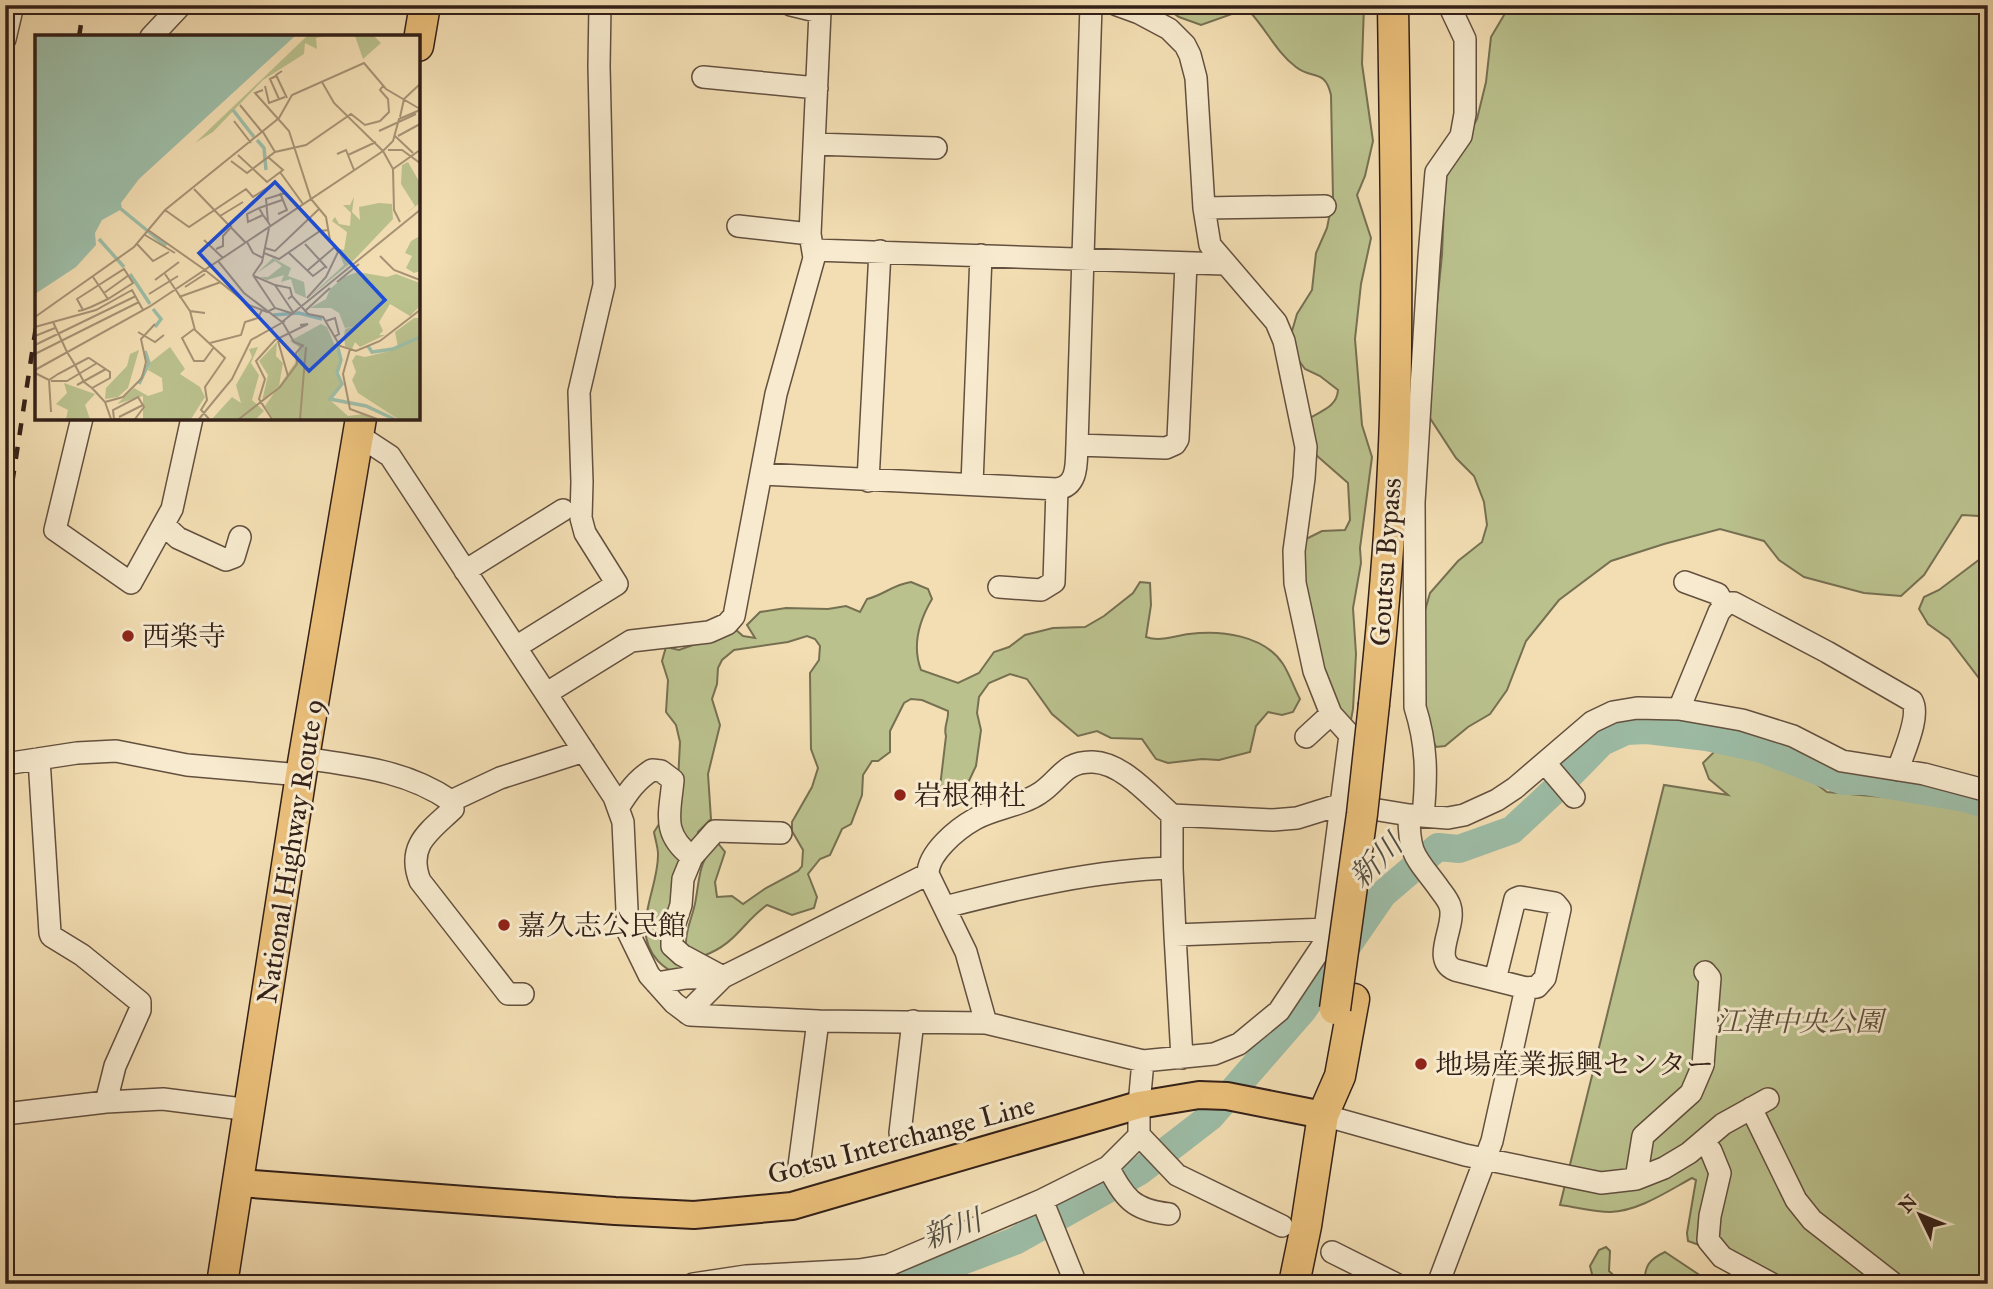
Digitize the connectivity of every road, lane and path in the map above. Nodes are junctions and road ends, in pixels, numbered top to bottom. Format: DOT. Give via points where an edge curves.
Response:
graph roads {
  1 [pos="13,5"];
  2 [pos="181,5"];
  3 [pos="425,5"];
  4 [pos="600,5"];
  5 [pos="791,5"];
  6 [pos="1091,5"];
  7 [pos="1117,5"];
  8 [pos="1393,5"];
  9 [pos="1449,5"];
  10 [pos="822,9"];
  11 [pos="153,35"];
  12 [pos="420,35"];
  13 [pos="5,39"];
  14 [pos="703,77"];
  15 [pos="817,88"];
  16 [pos="814,144"];
  17 [pos="936,148"];
  18 [pos="1325,206"];
  19 [pos="1204,208"];
  20 [pos="738,226"];
  21 [pos="812,242"];
  22 [pos="880,251"];
  23 [pos="981,254"];
  24 [pos="1082,259"];
  25 [pos="1186,264"];
  26 [pos="1224,264"];
  27 [pos="82,420"];
  28 [pos="192,420"];
  29 [pos="359,427"];
  30 [pos="1077,444"];
  31 [pos="761,474"];
  32 [pos="868,481"];
  33 [pos="972,484"];
  34 [pos="1057,489"];
  35 [pos="563,510"];
  36 [pos="164,525"];
  37 [pos="240,537"];
  38 [pos="466,571"];
  39 [pos="1685,582"];
  40 [pos="999,587"];
  41 [pos="1724,606"];
  42 [pos="516,647"];
  43 [pos="547,692"];
  44 [pos="1679,709"];
  45 [pos="1331,714"];
  46 [pos="1306,737"];
  47 [pos="584,751"];
  48 [pos="38,759"];
  49 [pos="5,764"];
  50 [pos="302,767"];
  51 [pos="1549,768"];
  52 [pos="1898,770"];
  53 [pos="1988,791"];
  54 [pos="1571,793"];
  55 [pos="451,801"];
  56 [pos="1342,804"];
  57 [pos="618,808"];
  58 [pos="1172,815"];
  59 [pos="1416,815"];
  60 [pos="780,833"];
  61 [pos="692,857"];
  62 [pos="1172,868"];
  63 [pos="928,874"];
  64 [pos="945,907"];
  65 [pos="1326,929"];
  66 [pos="1175,935"];
  67 [pos="1705,972"];
  68 [pos="723,977"];
  69 [pos="1495,980"];
  70 [pos="656,983"];
  71 [pos="1526,988"];
  72 [pos="523,994"];
  73 [pos="687,1013"];
  74 [pos="818,1021"];
  75 [pos="913,1021"];
  76 [pos="986,1023"];
  77 [pos="1182,1058"];
  78 [pos="1143,1061"];
  79 [pos="106,1102"];
  80 [pos="1139,1105"];
  81 [pos="250,1110"];
  82 [pos="5,1114"];
  83 [pos="1323,1115"];
  84 [pos="900,1133"];
  85 [pos="1143,1139"];
  86 [pos="1703,1142"];
  87 [pos="1486,1159"];
  88 [pos="799,1166"];
  89 [pos="1109,1169"];
  90 [pos="1636,1179"];
  91 [pos="239,1183"];
  92 [pos="1043,1203"];
  93 [pos="1169,1214"];
  94 [pos="1282,1226"];
  95 [pos="1332,1252"];
  96 [pos="222,1284"];
  97 [pos="693,1284"];
  98 [pos="1076,1284"];
  99 [pos="1294,1284"];
  100 [pos="1396,1284"];
  101 [pos="1437,1284"];
  102 [pos="1772,1284"];
  103 [pos="1894,1284"];
  1 -- 13 [label="street"];
  2 -- 11 [label="street"];
  3 -- 12 [label="highway"];
  4 -- 42 [label="street" via="604,285 579,392 580,518 617,584"];
  5 -- 10 [label="street"];
  6 -- 24 [label="street"];
  7 -- 19 [label="street" via="1169,29 1190,55 1196,78"];
  8 -- 83 [label="highway, Goutsu Bypass, bridge" via="1395,419 1381,704 1362,814 1345,1004 1323,1078"];
  9 -- 59 [label="street" via="1465,39 1465,114 1461,136 1436,172 1418,402 1415,707 1424,736 1425,789"];
  10 -- 15 [label="street"];
  14 -- 15 [label="street"];
  15 -- 16 [label="street"];
  16 -- 17 [label="street"];
  16 -- 21 [label="street"];
  18 -- 19 [label="street"];
  19 -- 26 [label="street" via="1210,245"];
  20 -- 21 [label="street"];
  21 -- 22 [label="street"];
  21 -- 31 [label="street" via="814,258 776,394"];
  22 -- 23 [label="street"];
  22 -- 32 [label="street"];
  23 -- 24 [label="street"];
  23 -- 33 [label="street"];
  24 -- 25 [label="street"];
  24 -- 30 [label="street"];
  25 -- 26 [label="street"];
  25 -- 30 [label="street" via="1175,444 1166,448"];
  26 -- 45 [label="street" via="1276,322 1284,341 1306,447 1294,551 1296,583 1314,671"];
  27 -- 36 [label="street" via="55,530 131,583"];
  28 -- 36 [label="street" via="172,509"];
  29 -- 38 [label="street" via="390,456"];
  29 -- 50 [label="highway, National Highway Route 9"];
  30 -- 34 [label="street" via="1074,478"];
  31 -- 32 [label="street"];
  31 -- 43 [label="street" via="732,619 709,632 631,641"];
  32 -- 33 [label="street"];
  33 -- 34 [label="street"];
  34 -- 40 [label="street" via="1054,582 1041,590"];
  35 -- 38 [label="street"];
  36 -- 37 [label="street" via="178,538 226,560 234,557"];
  38 -- 42 [label="street"];
  39 -- 41 [label="street" via="1718,594"];
  41 -- 44 [label="street"];
  41 -- 52 [label="street" via="1737,604 1909,698 1916,716"];
  42 -- 43 [label="street"];
  43 -- 47 [label="street"];
  44 -- 51 [label="street" via="1613,712 1592,722"];
  44 -- 52 [label="street" via="1742,720 1793,736 1842,761"];
  45 -- 46 [label="street"];
  45 -- 56 [label="street" via="1350,735"];
  47 -- 55 [label="street" via="500,778"];
  47 -- 57 [label="street"];
  48 -- 49 [label="street"];
  48 -- 50 [label="street" via="116,751 187,765"];
  48 -- 79 [label="street" via="51,936 110,975 140,1002"];
  50 -- 55 [label="street" via="393,773"];
  50 -- 81 [label="highway, National Highway Route 9"];
  51 -- 54 [label="street"];
  51 -- 59 [label="street" via="1464,816"];
  52 -- 53 [label="street"];
  55 -- 72 [label="street" via="453,809 420,842 416,853 420,881 508,994"];
  56 -- 58 [label="street" via="1273,820"];
  56 -- 59 [label="street"];
  56 -- 65 [label="street"];
  57 -- 61 [label="street" via="643,776 652,770 666,773 673,780 670,833"];
  57 -- 70 [label="street" via="623,822 628,932"];
  58 -- 62 [label="street"];
  58 -- 63 [label="street" via="1119,771 1096,762 1082,763 1064,771 1040,793 976,819 930,860"];
  59 -- 69 [label="street" via="1409,839 1413,854 1450,905 1446,964"];
  60 -- 61 [label="street" via="715,831"];
  61 -- 68 [label="street" via="683,878 672,946"];
  62 -- 64 [label="street" via="1105,874"];
  62 -- 66 [label="street"];
  63 -- 64 [label="street"];
  63 -- 68 [label="street"];
  64 -- 76 [label="street" via="966,952"];
  65 -- 66 [label="street"];
  65 -- 77 [label="street" via="1323,946 1279,1011 1264,1025 1239,1044 1214,1054"];
  66 -- 77 [label="street"];
  67 -- 90 [label="street" via="1710,978 1703,1065 1691,1093 1643,1136"];
  68 -- 70 [label="street"];
  68 -- 73 [label="street"];
  69 -- 71 [label="street"];
  69 -- 71 [label="street" via="1515,899 1555,903 1560,909 1545,978 1537,987"];
  70 -- 73 [label="street"];
  71 -- 87 [label="street"];
  73 -- 74 [label="street"];
  74 -- 75 [label="street"];
  74 -- 88 [label="street"];
  75 -- 76 [label="street"];
  75 -- 84 [label="street"];
  76 -- 78 [label="street"];
  77 -- 78 [label="street"];
  78 -- 80 [label="street"];
  79 -- 81 [label="street" via="163,1100"];
  79 -- 82 [label="street"];
  80 -- 83 [label="main road, Gotsu Interchange Line" via="1227,1096"];
  80 -- 85 [label="street"];
  80 -- 91 [label="main road, Gotsu Interchange Line" via="792,1206 738,1212 615,1212"];
  81 -- 91 [label="highway, National Highway Route 9"];
  83 -- 87 [label="street"];
  83 -- 99 [label="highway, Goutsu Bypass"];
  85 -- 89 [label="street"];
  85 -- 94 [label="street" via="1185,1181"];
  86 -- 90 [label="street" via="1664,1168"];
  86 -- 102 [label="street" via="1720,1172 1708,1240 1722,1257"];
  86 -- 103 [label="street" via="1723,1124 1760,1104 1796,1200 1812,1220"];
  87 -- 90 [label="street" via="1601,1183"];
  87 -- 101 [label="street"];
  89 -- 92 [label="street"];
  89 -- 93 [label="street" via="1139,1208"];
  91 -- 96 [label="highway, National Highway Route 9"];
  92 -- 97 [label="street" via="889,1265"];
  92 -- 98 [label="street"];
  95 -- 100 [label="street"];
}
